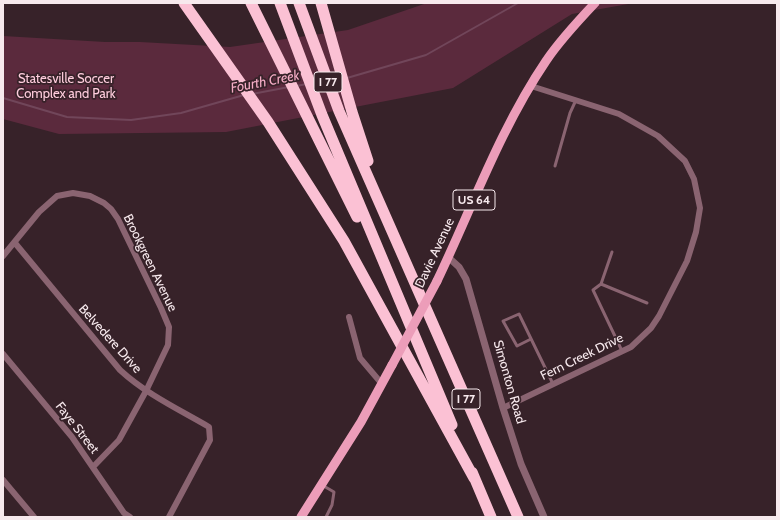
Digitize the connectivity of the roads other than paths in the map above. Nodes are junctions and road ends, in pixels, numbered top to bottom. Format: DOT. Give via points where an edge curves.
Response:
graph roads {
  1 [pos="184,3"];
  2 [pos="251,3"];
  3 [pos="280,3"];
  4 [pos="299,3"];
  5 [pos="321,3"];
  6 [pos="595,3"];
  7 [pos="531,86"];
  8 [pos="576,100"];
  9 [pos="555,166"];
  10 [pos="388,223"];
  11 [pos="14,242"];
  12 [pos="612,252"];
  13 [pos="3,256"];
  14 [pos="448,257"];
  15 [pos="601,284"];
  16 [pos="646,303"];
  17 [pos="403,310"];
  18 [pos="349,317"];
  19 [pos="531,339"];
  20 [pos="622,351"];
  21 [pos="3,354"];
  22 [pos="382,384"];
  23 [pos="553,384"];
  24 [pos="146,391"];
  25 [pos="503,408"];
  26 [pos="93,467"];
  27 [pos="474,478"];
  28 [pos="3,480"];
  29 [pos="321,484"];
  30 [pos="122,515"];
  31 [pos="34,517"];
  32 [pos="130,517"];
  33 [pos="169,517"];
  34 [pos="300,517"];
  35 [pos="326,517"];
  36 [pos="492,517"];
  37 [pos="518,517"];
  38 [pos="544,517"];
  1 -- 27 [label="highway" via="268,122 344,241"];
  2 -- 17 [label="highway"];
  3 -- 17 [label="highway, I 77" via="322,115"];
  4 -- 10 [label="highway, I 77" via="339,111"];
  5 -- 10 [label="highway" via="352,112"];
  6 -- 7 [label="main road, Davie Avenue / US 64" via="546,61"];
  7 -- 8 [label="street, Fern Creek Drive"];
  7 -- 14 [label="main road, Davie Avenue / US 64" via="511,120"];
  8 -- 9 [label="lane"];
  8 -- 20 [label="street, Fern Creek Drive" via="620,114 658,136 685,161 698,193 700,208 687,261 651,328 631,347"];
  10 -- 37 [label="highway, I 77"];
  11 -- 13 [label="street, Brookgreen Avenue"];
  11 -- 24 [label="street, Belvedere Drive" via="120,370"];
  11 -- 24 [label="street, Brookgreen Avenue" via="56,196 72,193 90,196 111,209 169,327 168,345"];
  12 -- 15 [label="lane"];
  14 -- 22 [label="main road, Davie Avenue / US 64, bridge"];
  14 -- 25 [label="street, Simonton Road" via="459,267 466,279"];
  15 -- 16 [label="lane"];
  15 -- 20 [label="lane" via="593,290"];
  17 -- 27 [label="highway, I 77"];
  18 -- 22 [label="street" via="360,358"];
  19 -- 19 [label="lane" via="519,314 504,321 517,346"];
  19 -- 23 [label="lane"];
  20 -- 23 [label="street, Fern Creek Drive"];
  21 -- 26 [label="street, Faye Street" via="63,426"];
  22 -- 29 [label="main road, Davie Avenue / US 64"];
  23 -- 25 [label="street, Fern Creek Drive"];
  24 -- 26 [label="street, Brookgreen Avenue" via="119,440"];
  24 -- 33 [label="street, Belvedere Drive" via="208,427 210,440"];
  25 -- 38 [label="street, Simonton Road" via="521,464"];
  26 -- 30 [label="street, Faye Street"];
  27 -- 36 [label="highway, I 77"];
  28 -- 31 [label="street"];
  29 -- 34 [label="main road, Davie Avenue / US 64"];
  29 -- 35 [label="lane" via="334,492 332,506"];
  30 -- 32 [label="street, Faye Street"];
}
